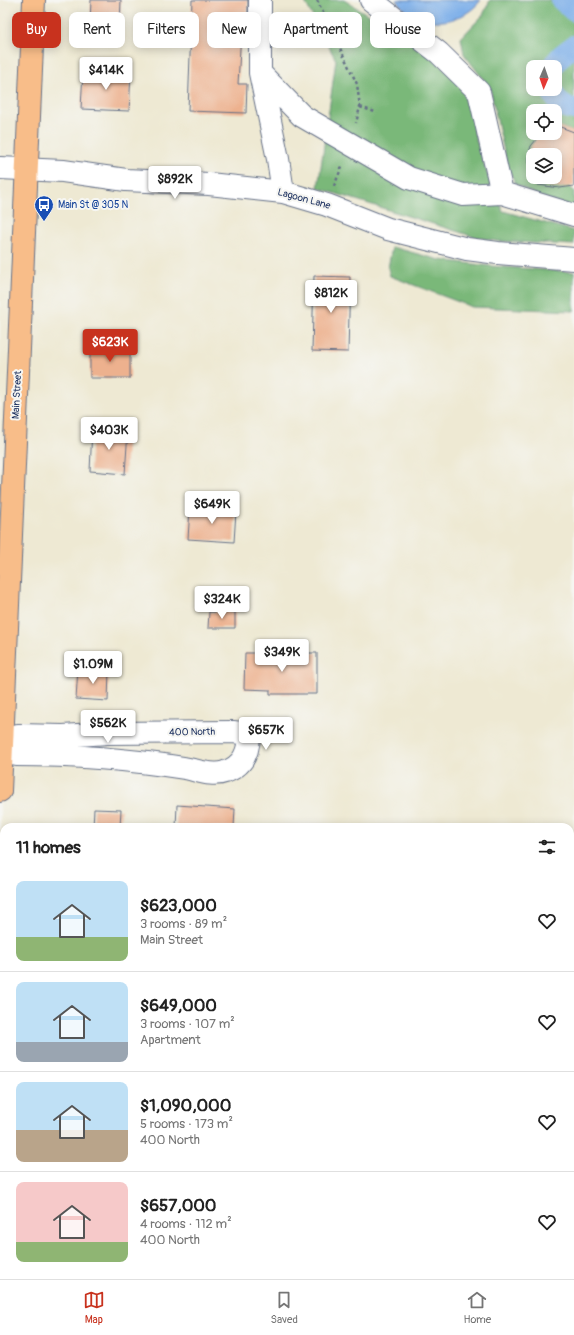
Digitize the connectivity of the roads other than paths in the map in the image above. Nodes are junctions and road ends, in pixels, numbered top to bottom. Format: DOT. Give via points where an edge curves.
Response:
graph roads {
  1 [pos="34,0"];
  2 [pos="260,0"];
  3 [pos="371,0"];
  4 [pos="260,73"];
  5 [pos="0,168"];
  6 [pos="28,169"];
  7 [pos="283,192"];
  8 [pos="502,193"];
  9 [pos="574,215"];
  10 [pos="574,259"];
  11 [pos="90,734"];
  12 [pos="1,743"];
  13 [pos="92,757"];
  14 [pos="0,791"];
  1 -- 6 [label="main road, Main Street"];
  2 -- 4 [label="street"];
  3 -- 8 [label="street" via="439,53 479,92"];
  4 -- 7 [label="street"];
  4 -- 8 [label="street" via="302,116 409,178 462,196"];
  5 -- 6 [label="street, Lagoon Lane"];
  6 -- 7 [label="street, Lagoon Lane" via="126,180"];
  6 -- 12 [label="main road, Main Street"];
  7 -- 10 [label="street, Lagoon Lane" via="327,205 388,229 460,247 498,254"];
  8 -- 9 [label="street"];
  11 -- 12 [label="street, 400 North" via="18,735"];
  11 -- 13 [label="street"];
  11 -- 13 [label="street, 400 North" via="249,734 249,747 244,758 236,768 224,773 212,774 140,761"];
  12 -- 13 [label="street, 400 North" via="16,755"];
  12 -- 14 [label="main road, Main Street"];
}
